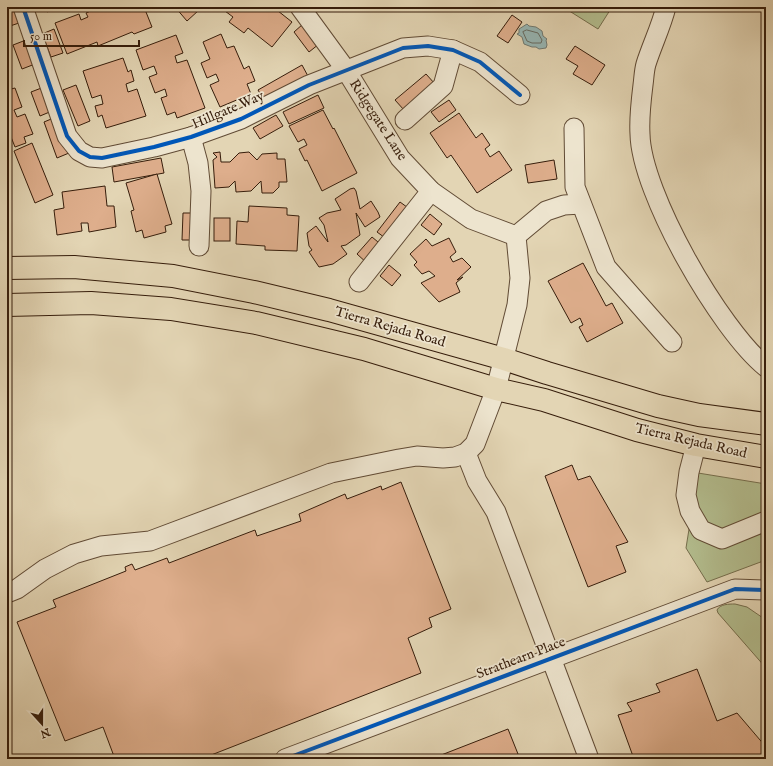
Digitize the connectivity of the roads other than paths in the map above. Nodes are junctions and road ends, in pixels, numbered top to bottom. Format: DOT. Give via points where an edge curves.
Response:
graph roads {
  1 [pos="24,7"];
  2 [pos="300,7"];
  3 [pos="666,7"];
  4 [pos="453,50"];
  5 [pos="346,70"];
  6 [pos="520,95"];
  7 [pos="405,120"];
  8 [pos="574,128"];
  9 [pos="191,137"];
  10 [pos="431,191"];
  11 [pos="581,204"];
  12 [pos="516,236"];
  13 [pos="199,246"];
  14 [pos="7,268"];
  15 [pos="359,282"];
  16 [pos="7,305"];
  17 [pos="672,342"];
  18 [pos="504,359"];
  19 [pos="766,368"];
  20 [pos="496,389"];
  21 [pos="766,424"];
  22 [pos="696,445"];
  23 [pos="466,453"];
  24 [pos="766,457"];
  25 [pos="766,521"];
  26 [pos="766,590"];
  27 [pos="7,593"];
  28 [pos="551,659"];
  29 [pos="285,759"];
  30 [pos="589,759"];
  1 -- 9 [label="street, Hillgate Way" via="67,136 79,151 90,157 102,158 154,148"];
  2 -- 5 [label="street, Ridgegate Lane"];
  3 -- 19 [label="street" via="646,66 640,135 644,162 660,206 684,256 722,316"];
  4 -- 5 [label="street, Hillgate Way" via="428,46 403,48"];
  4 -- 6 [label="street, Hillgate Way" via="480,62"];
  4 -- 7 [label="street" via="443,86"];
  5 -- 9 [label="street, Hillgate Way" via="241,118"];
  5 -- 10 [label="street, Ridgegate Lane" via="400,158"];
  8 -- 11 [label="street" via="575,187"];
  9 -- 13 [label="street" via="198,162 201,191"];
  10 -- 12 [label="street, Ridgegate Lane" via="471,219"];
  10 -- 15 [label="street"];
  11 -- 12 [label="street" via="564,205 546,211"];
  11 -- 17 [label="street" via="606,267"];
  12 -- 18 [label="street" via="520,278 517,305"];
  14 -- 18 [label="main road, Tierra Rejada Road" via="74,267 173,276 329,310"];
  16 -- 20 [label="main road, Tierra Rejada Road" via="91,303 171,308 256,322 364,349"];
  18 -- 20 [label="street"];
  18 -- 21 [label="main road, Tierra Rejada Road" via="658,406 699,415"];
  20 -- 22 [label="main road, Tierra Rejada Road" via="544,400 637,430"];
  20 -- 23 [label="street" via="475,444"];
  22 -- 24 [label="main road, Tierra Rejada Road"];
  22 -- 25 [label="street" via="686,495 690,511 701,530 722,539"];
  23 -- 27 [label="street" via="443,458 417,456 332,472 150,541 102,546 74,554"];
  23 -- 28 [label="street" via="477,481 496,512"];
  26 -- 28 [label="street, Strathearn Place" via="735,589"];
  28 -- 29 [label="street, Strathearn Place"];
  28 -- 30 [label="street"];
}
